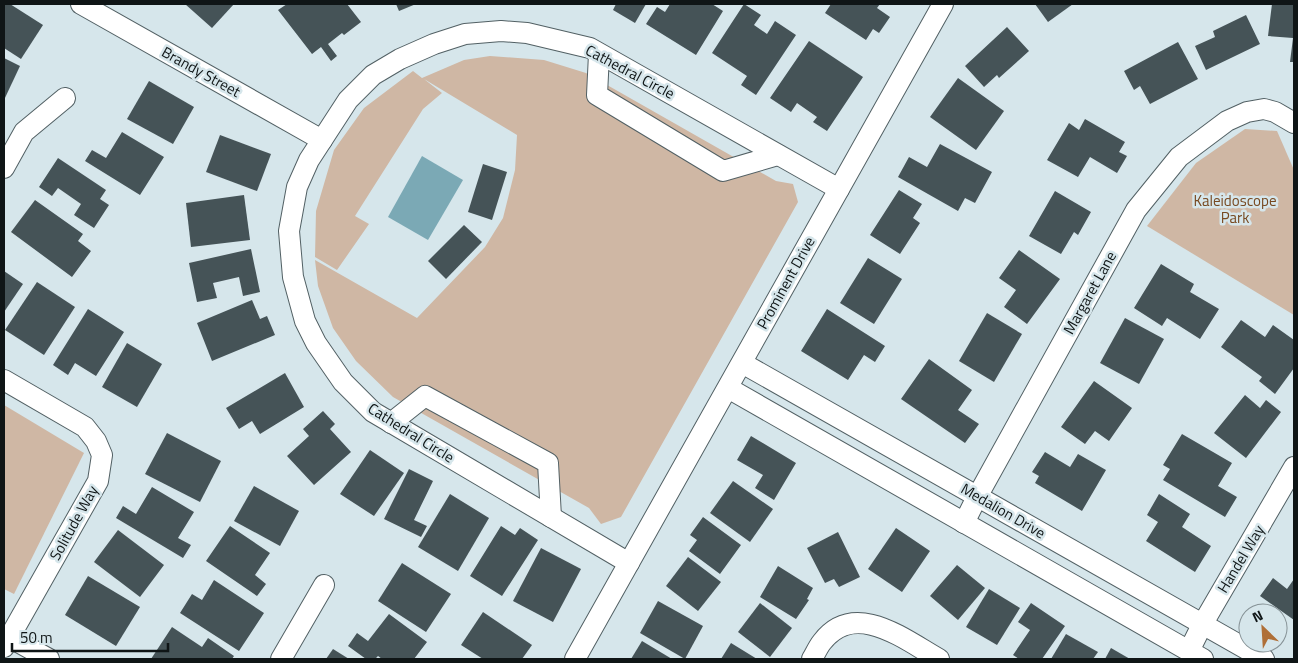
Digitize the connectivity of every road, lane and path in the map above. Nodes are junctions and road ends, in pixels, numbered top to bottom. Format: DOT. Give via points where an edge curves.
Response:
graph roads {
  1 [pos="81,4"];
  2 [pos="943,4"];
  3 [pos="599,54"];
  4 [pos="65,98"];
  5 [pos="1294,123"];
  6 [pos="322,140"];
  7 [pos="778,155"];
  8 [pos="4,168"];
  9 [pos="839,189"];
  10 [pos="742,363"];
  11 [pos="4,380"];
  12 [pos="728,388"];
  13 [pos="391,423"];
  14 [pos="1294,467"];
  15 [pos="977,496"];
  16 [pos="550,517"];
  17 [pos="964,523"];
  18 [pos="629,563"];
  19 [pos="324,585"];
  20 [pos="1202,625"];
  21 [pos="7,642"];
  22 [pos="1196,655"];
  23 [pos="48,659"];
  24 [pos="281,659"];
  25 [pos="575,659"];
  26 [pos="812,659"];
  27 [pos="939,659"];
  28 [pos="1264,659"];
  1 -- 6 [label="street, Brandy Street"];
  2 -- 9 [label="street, Prominent Drive"];
  3 -- 6 [label="street, Cathedral Circle" via="590,48 527,32 474,34 442,42 400,59 373,75 348,100"];
  3 -- 7 [label="street, Cathedral Circle"];
  3 -- 7 [label="street" via="598,95 723,171"];
  4 -- 8 [label="street" via="24,132"];
  5 -- 15 [label="street, Margaret Lane" via="1275,112 1247,112 1226,121 1179,156 1136,210"];
  6 -- 13 [label="street, Cathedral Circle" via="297,187 289,231 293,277 305,321 316,343 343,382 373,412"];
  7 -- 9 [label="street, Cathedral Circle"];
  9 -- 10 [label="street, Prominent Drive"];
  10 -- 12 [label="street, Prominent Drive"];
  10 -- 15 [label="street, Medalion Drive"];
  11 -- 21 [label="street, Solitude Way" via="85,427 102,455 98,481"];
  12 -- 17 [label="street, Medalion Drive"];
  12 -- 18 [label="street, Prominent Drive"];
  13 -- 16 [label="street, Cathedral Circle"];
  13 -- 16 [label="street" via="425,396 548,463"];
  14 -- 20 [label="street, Handel Way"];
  15 -- 17 [label="street, Margaret Lane"];
  15 -- 20 [label="street, Medalion Drive"];
  16 -- 18 [label="street, Cathedral Circle"];
  17 -- 22 [label="street, Medalion Drive"];
  18 -- 25 [label="street, Prominent Drive"];
  19 -- 24 [label="street"];
  20 -- 22 [label="street, Handel Way"];
  20 -- 28 [label="street, Medalion Drive"];
  21 -- 23 [label="street"];
  26 -- 27 [label="street" via="822,642 841,626 865,623 881,627"];
}
